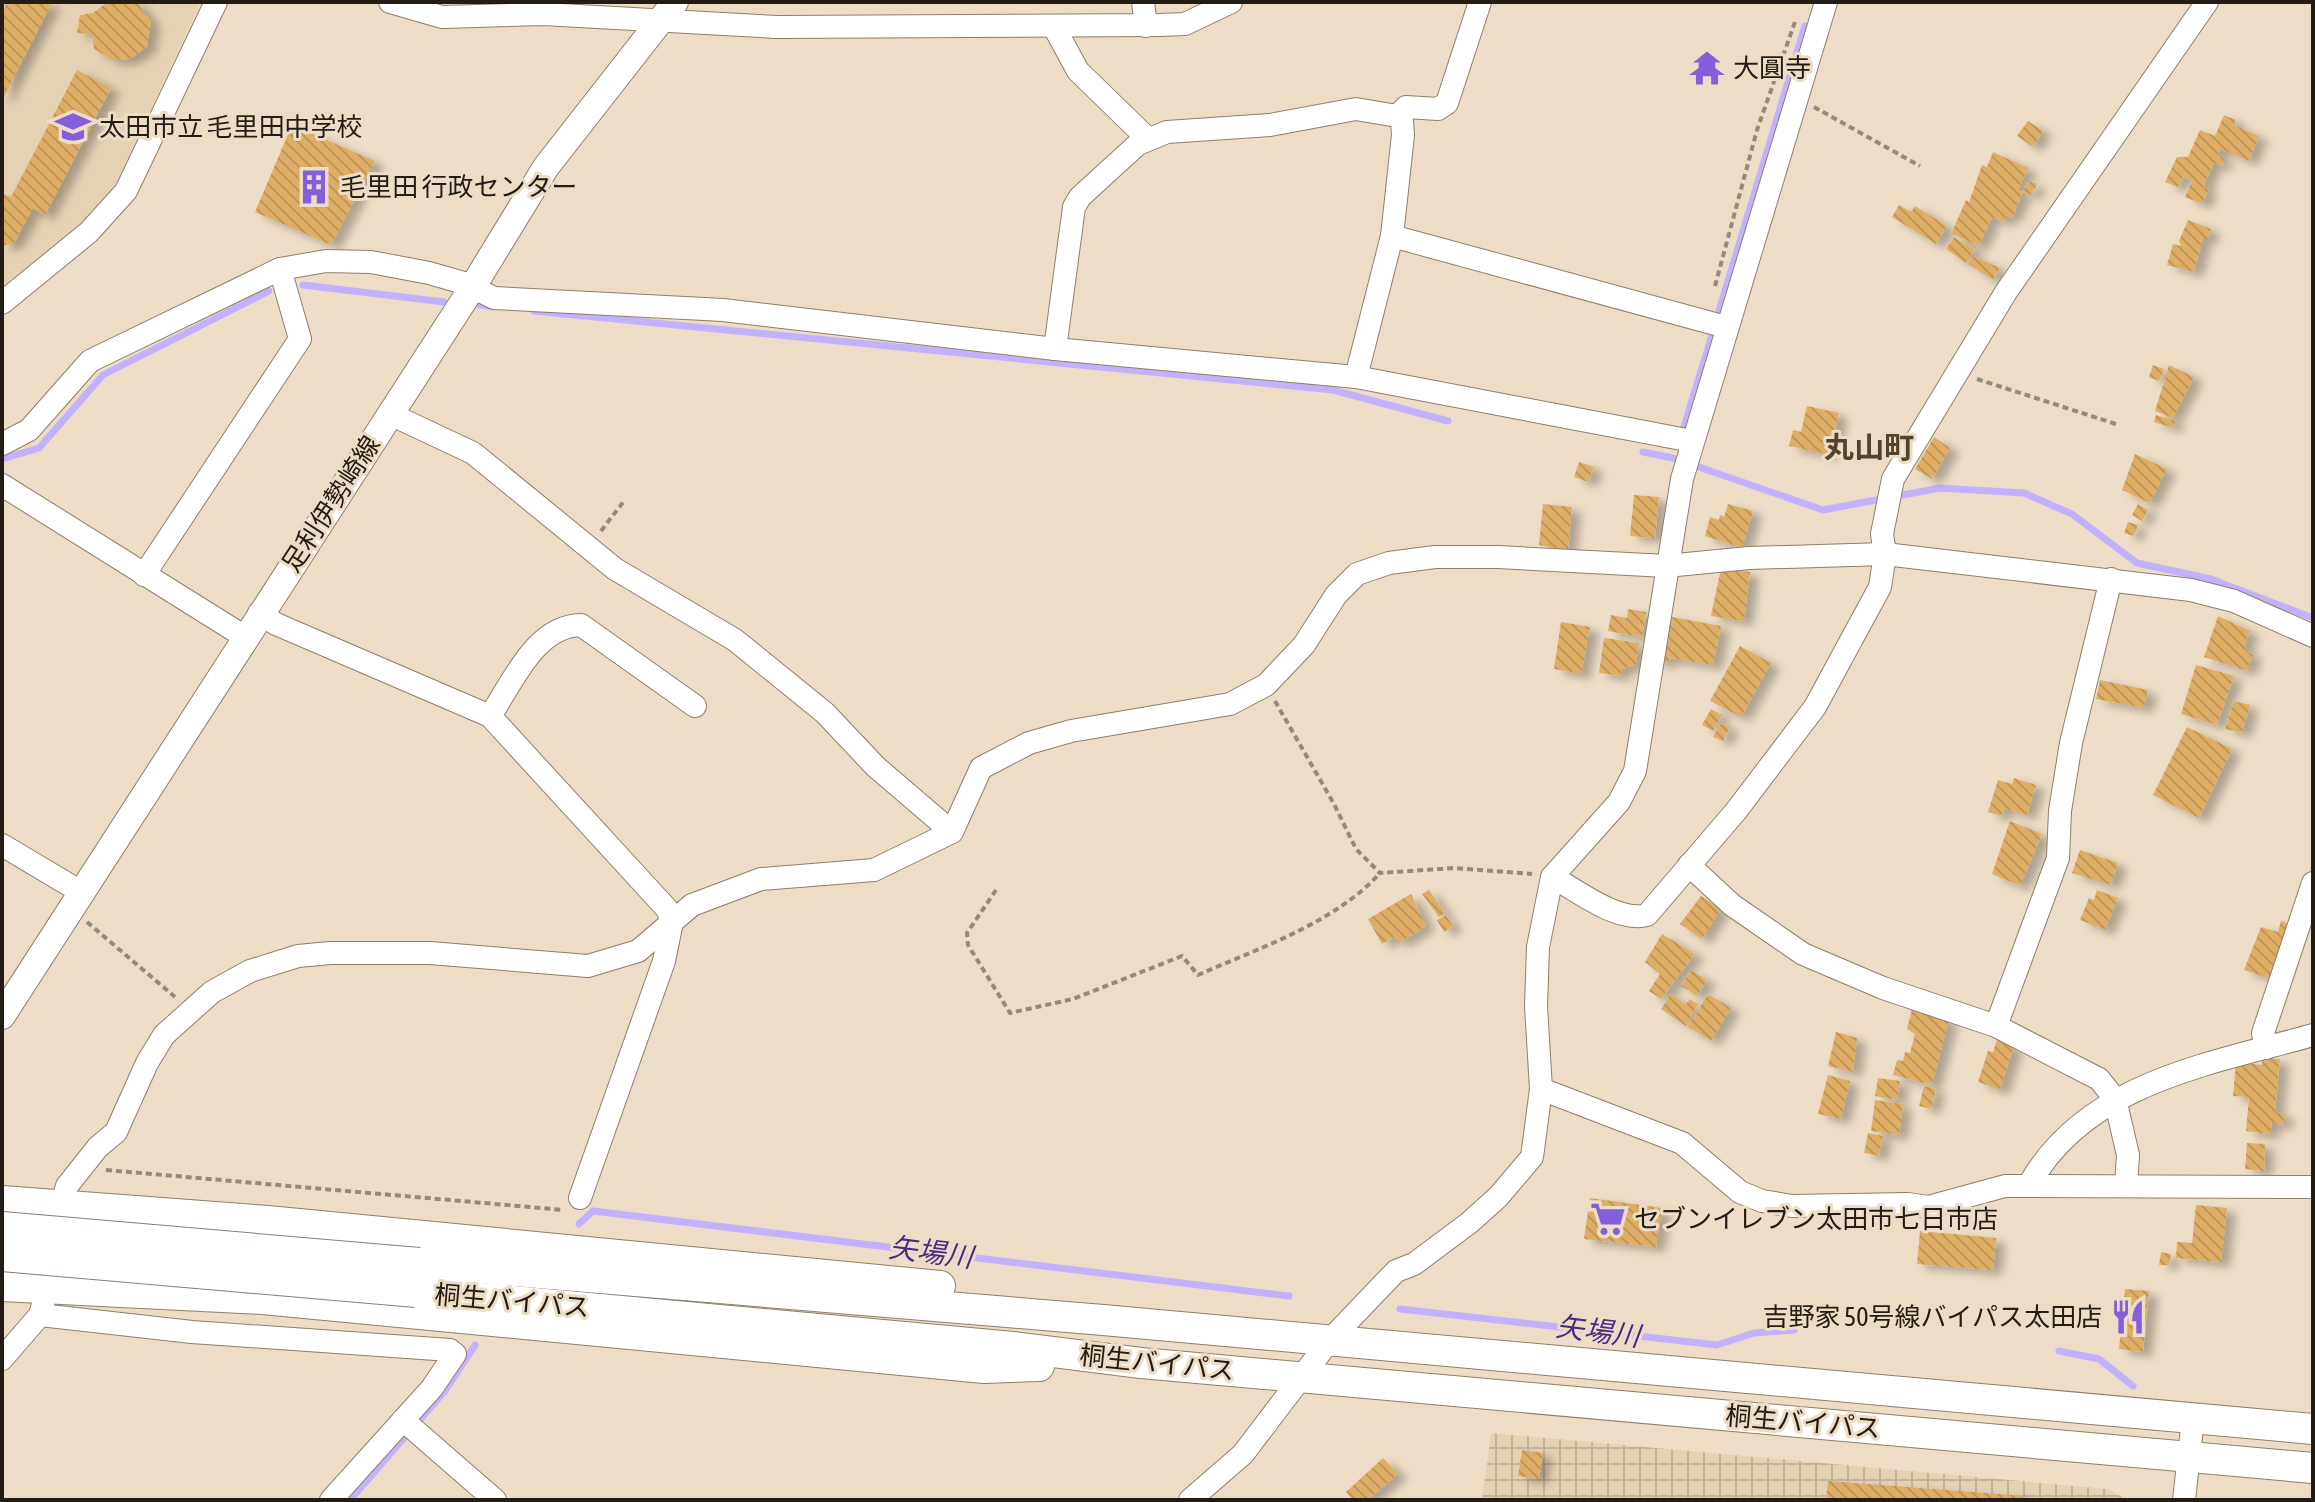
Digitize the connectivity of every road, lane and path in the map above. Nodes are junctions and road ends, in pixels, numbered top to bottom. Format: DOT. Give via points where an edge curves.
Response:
graph roads {
  1 [pos="216,2"];
  2 [pos="390,2"];
  3 [pos="1143,2"];
  4 [pos="1231,2"];
  5 [pos="1480,2"];
  6 [pos="1826,2"];
  7 [pos="2207,2"];
  8 [pos="668,11"];
  9 [pos="1797,16"];
  10 [pos="1146,26"];
  11 [pos="1054,27"];
  12 [pos="1798,98"];
  13 [pos="1397,116"];
  14 [pos="1148,139"];
  15 [pos="1920,166"];
  16 [pos="1392,236"];
  17 [pos="280,269"];
  18 [pos="472,288"];
  19 [pos="2,303"];
  20 [pos="1716,324"];
  21 [pos="1055,349"];
  22 [pos="1956,370"];
  23 [pos="1356,377"];
  24 [pos="390,414"];
  25 [pos="2119,425"];
  26 [pos="2,444"];
  27 [pos="1691,446"];
  28 [pos="2,485"];
  29 [pos="624,501"];
  30 [pos="588,548"];
  31 [pos="1885,554"];
  32 [pos="1666,566"];
  33 [pos="144,575"];
  34 [pos="2111,579"];
  35 [pos="259,613"];
  36 [pos="2313,636"];
  37 [pos="245,637"];
  38 [pos="1266,685"];
  39 [pos="695,706"];
  40 [pos="490,716"];
  41 [pos="952,832"];
  42 [pos="2,845"];
  43 [pos="1689,865"];
  44 [pos="1380,873"];
  45 [pos="1552,877"];
  46 [pos="2313,883"];
  47 [pos="996,890"];
  48 [pos="76,900"];
  49 [pos="672,922"];
  50 [pos="188,1009"];
  51 [pos="2,1016"];
  52 [pos="1996,1026"];
  53 [pos="2313,1035"];
  54 [pos="2266,1048"];
  55 [pos="1541,1089"];
  56 [pos="2115,1099"];
  57 [pos="82,1168"];
  58 [pos="2029,1185"];
  59 [pos="2126,1186"];
  60 [pos="2313,1187"];
  61 [pos="580,1198"];
  62 [pos="2,1201"];
  63 [pos="59,1206"];
  64 [pos="2,1227"];
  65 [pos="2,1256"];
  66 [pos="417,1278"];
  67 [pos="2,1286"];
  68 [pos="195,1296"];
  69 [pos="40,1310"];
  70 [pos="1103,1320"];
  71 [pos="192,1332"];
  72 [pos="1329,1341"];
  73 [pos="2,1359"];
  74 [pos="1141,1363"];
  75 [pos="1302,1377"];
  76 [pos="2193,1419"];
  77 [pos="403,1420"];
  78 [pos="2313,1429"];
  79 [pos="2189,1456"];
  80 [pos="2313,1468"];
  81 [pos="331,1500"];
  82 [pos="495,1500"];
  83 [pos="1190,1500"];
  84 [pos="2184,1500"];
  1 -- 19 [label="street" via="126,191 89,232"];
  2 -- 8 [label="street" via="442,17"];
  3 -- 10 [label="street"];
  4 -- 10 [label="street" via="1185,24"];
  5 -- 13 [label="street" via="1447,103 1438,109 1406,107"];
  6 -- 12 [label="street"];
  7 -- 22 [label="street"];
  8 -- 11 [label="street" via="777,27"];
  8 -- 18 [label="main road, 足利伊勢崎線" via="546,167"];
  9 -- 20 [label="path" via="1757,130"];
  10 -- 11 [label="street"];
  11 -- 14 [label="street" via="1078,71"];
  12 -- 15 [label="path"];
  12 -- 20 [label="street"];
  13 -- 14 [label="street" via="1356,109 1270,125 1167,132"];
  13 -- 16 [label="street" via="1403,135"];
  14 -- 21 [label="street" via="1074,207"];
  16 -- 20 [label="street"];
  16 -- 23 [label="street"];
  17 -- 18 [label="street" via="326,261 371,262"];
  17 -- 26 [label="street" via="90,361 29,430"];
  17 -- 33 [label="street" via="300,339"];
  18 -- 21 [label="street" via="494,298 723,310"];
  18 -- 24 [label="main road, 足利伊勢崎線"];
  20 -- 27 [label="street"];
  21 -- 23 [label="street"];
  22 -- 25 [label="path"];
  22 -- 31 [label="street" via="1893,479 1884,521"];
  23 -- 27 [label="street"];
  24 -- 30 [label="street" via="473,453"];
  24 -- 35 [label="main road, 足利伊勢崎線"];
  27 -- 32 [label="street"];
  28 -- 33 [label="street"];
  29 -- 30 [label="path"];
  30 -- 41 [label="street" via="735,640 825,713 876,767"];
  31 -- 32 [label="street"];
  31 -- 34 [label="street"];
  31 -- 43 [label="street" via="1880,587 1815,707"];
  32 -- 38 [label="street" via="1498,557 1389,563 1357,574 1336,595 1304,645"];
  32 -- 45 [label="street" via="1635,771 1619,802"];
  33 -- 37 [label="street"];
  34 -- 36 [label="street" via="2212,595"];
  34 -- 52 [label="street" via="2071,743 2058,858"];
  35 -- 37 [label="main road, 足利伊勢崎線"];
  35 -- 40 [label="street"];
  37 -- 48 [label="main road, 足利伊勢崎線"];
  38 -- 41 [label="street" via="1230,704 1029,743 981,768"];
  38 -- 44 [label="path" via="1356,849"];
  39 -- 40 [label="street" via="581,625 568,625 541,641"];
  40 -- 49 [label="street" via="667,909"];
  41 -- 49 [label="street" via="874,870 761,879 714,894"];
  42 -- 48 [label="street"];
  43 -- 45 [label="street" via="1647,915 1636,918"];
  43 -- 52 [label="street" via="1732,905 1803,954"];
  44 -- 45 [label="path" via="1454,868"];
  44 -- 47 [label="path" via="1366,888 1301,929 1198,975 1182,956 1073,999 1010,1013 968,945 967,933"];
  45 -- 55 [label="street" via="1538,947"];
  46 -- 54 [label="street" via="2263,1033"];
  48 -- 50 [label="path"];
  48 -- 51 [label="main road, 足利伊勢崎線"];
  49 -- 50 [label="street" via="638,951 588,966 430,953 298,956 250,971"];
  49 -- 61 [label="street" via="664,961"];
  50 -- 57 [label="street" via="147,1063 116,1132"];
  52 -- 56 [label="street" via="2099,1079"];
  53 -- 54 [label="street"];
  54 -- 56 [label="street" via="2193,1068"];
  55 -- 58 [label="street" via="1682,1143 1740,1192 1762,1201 1928,1207 2005,1186"];
  55 -- 72 [label="street" via="1532,1157 1518,1175 1469,1223 1414,1264 1396,1271"];
  56 -- 58 [label="street" via="2053,1148"];
  56 -- 59 [label="street" via="2128,1155"];
  57 -- 61 [label="path" via="569,1210"];
  57 -- 63 [label="street"];
  58 -- 59 [label="street"];
  59 -- 60 [label="street"];
  62 -- 63 [label="highway"];
  63 -- 69 [label="street"];
  63 -- 70 [label="highway" via="268,1221 1012,1293"];
  64 -- 66 [label="highway, 桐生バイパス, bridge"];
  65 -- 66 [label="highway, 桐生バイパス, bridge"];
  66 -- 70 [label="highway, 桐生バイパス"];
  66 -- 74 [label="highway, 桐生バイパス"];
  67 -- 69 [label="highway"];
  68 -- 69 [label="highway"];
  68 -- 71 [label="street"];
  68 -- 74 [label="highway" via="984,1368"];
  69 -- 71 [label="street"];
  69 -- 73 [label="street"];
  70 -- 72 [label="highway, 桐生バイパス"];
  71 -- 77 [label="street" via="450,1350 455,1354 449,1366"];
  72 -- 75 [label="street"];
  72 -- 76 [label="highway, 桐生バイパス"];
  74 -- 75 [label="highway, 桐生バイパス"];
  75 -- 79 [label="highway, 桐生バイパス"];
  75 -- 83 [label="street" via="1243,1454"];
  76 -- 78 [label="highway, 桐生バイパス"];
  76 -- 79 [label="street"];
  77 -- 81 [label="street"];
  77 -- 82 [label="street"];
  79 -- 80 [label="highway, 桐生バイパス"];
  79 -- 84 [label="street"];
}
